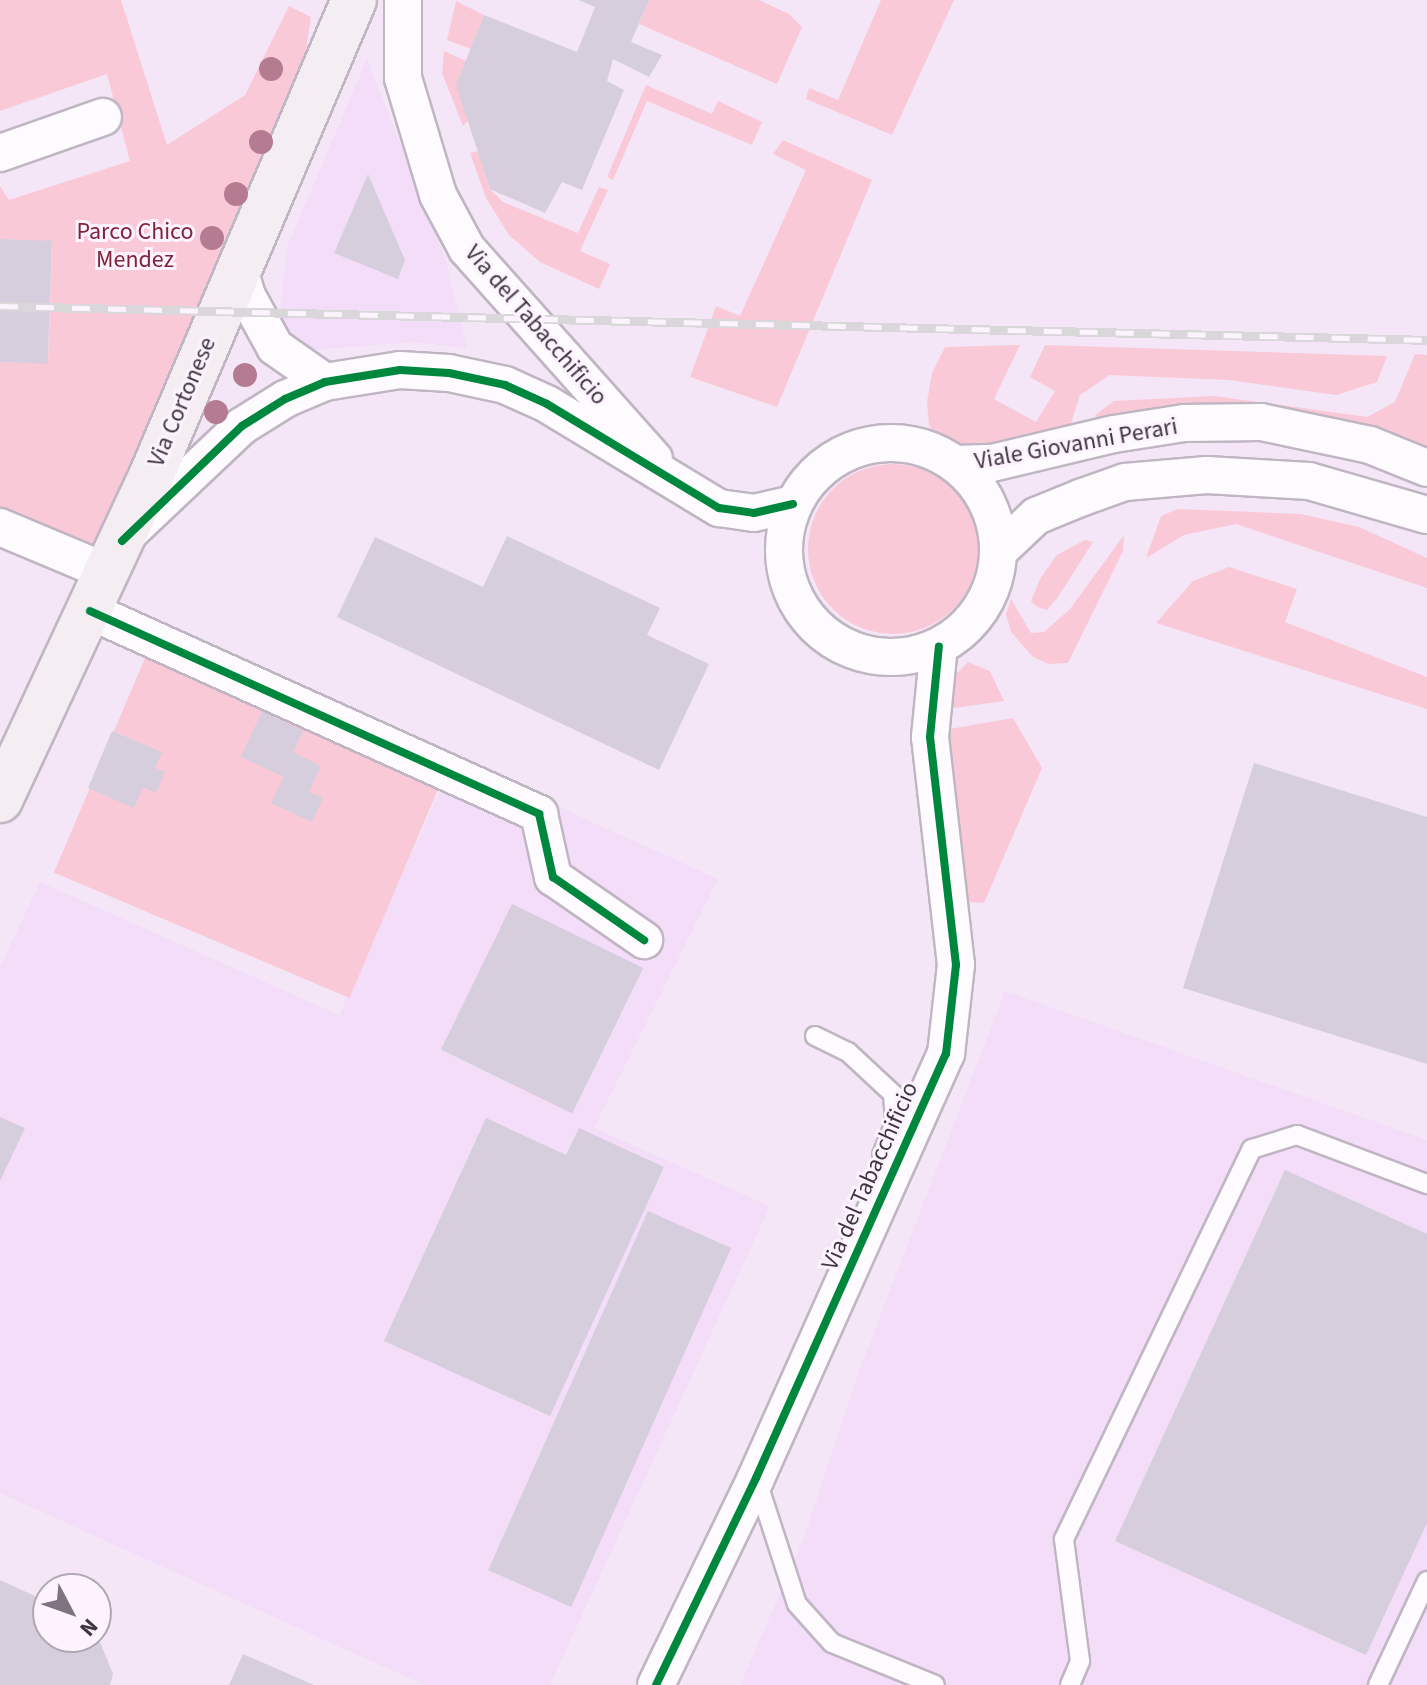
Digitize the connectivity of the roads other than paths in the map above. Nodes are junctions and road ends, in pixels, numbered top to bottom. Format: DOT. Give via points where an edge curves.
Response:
graph roads {
  1 [pos="354,0"];
  2 [pos="403,0"];
  3 [pos="103,117"];
  4 [pos="0,153"];
  5 [pos="238,265"];
  6 [pos="325,382"];
  7 [pos="957,464"];
  8 [pos="1427,468"];
  9 [pos="682,490"];
  10 [pos="793,504"];
  11 [pos="1427,515"];
  12 [pos="0,527"];
  13 [pos="999,551"];
  14 [pos="106,575"];
  15 [pos="939,646"];
  16 [pos="0,800"];
  17 [pos="644,940"];
  18 [pos="815,1036"];
  19 [pos="1427,1184"];
  20 [pos="870,1224"];
  21 [pos="756,1478"];
  22 [pos="1427,1581"];
  23 [pos="656,1685"];
  24 [pos="935,1685"];
  25 [pos="1070,1685"];
  26 [pos="1378,1685"];
  1 -- 5 [label="main road, Via Cortonese"];
  2 -- 9 [label="street, Via del Tabacchificio" via="403,78 438,195 467,249"];
  3 -- 4 [label="street"];
  5 -- 6 [label="street" via="247,296 275,347"];
  5 -- 14 [label="main road, Via Cortonese"];
  6 -- 9 [label="street, Via del Tabacchificio" via="400,370 505,385 547,404"];
  6 -- 14 [label="street, Via del Tabacchificio" via="242,426"];
  7 -- 8 [label="street, Viale Giovanni Perari" via="992,463 1184,423 1261,422 1370,445"];
  7 -- 10 [label="street" via="918,445 886,442 855,448 819,470"];
  7 -- 13 [label="street" via="980,488 994,518"];
  9 -- 10 [label="street, Via del Tabacchificio" via="719,508 754,513"];
  10 -- 15 [label="street" via="783,547 790,591 815,627 852,651 896,658"];
  11 -- 13 [label="street, Viale Giovanni Perari" via="1309,481 1207,475 1125,482 1091,494 1036,516"];
  12 -- 14 [label="street"];
  13 -- 15 [label="street" via="984,605 964,629"];
  14 -- 16 [label="main road, Via Cortonese"];
  14 -- 17 [label="street" via="539,814 553,877"];
  15 -- 20 [label="street, Via del Tabacchificio" via="930,737 956,965 946,1054"];
  18 -- 20 [label="lane" via="848,1052 893,1094 895,1123 872,1183"];
  19 -- 25 [label="lane" via="1297,1135 1252,1149 1064,1539 1080,1661"];
  20 -- 21 [label="street, Via del Tabacchificio"];
  21 -- 23 [label="street, Via del Tabacchificio"];
  21 -- 24 [label="lane" via="797,1604 832,1643"];
  22 -- 26 [label="lane"];
}
